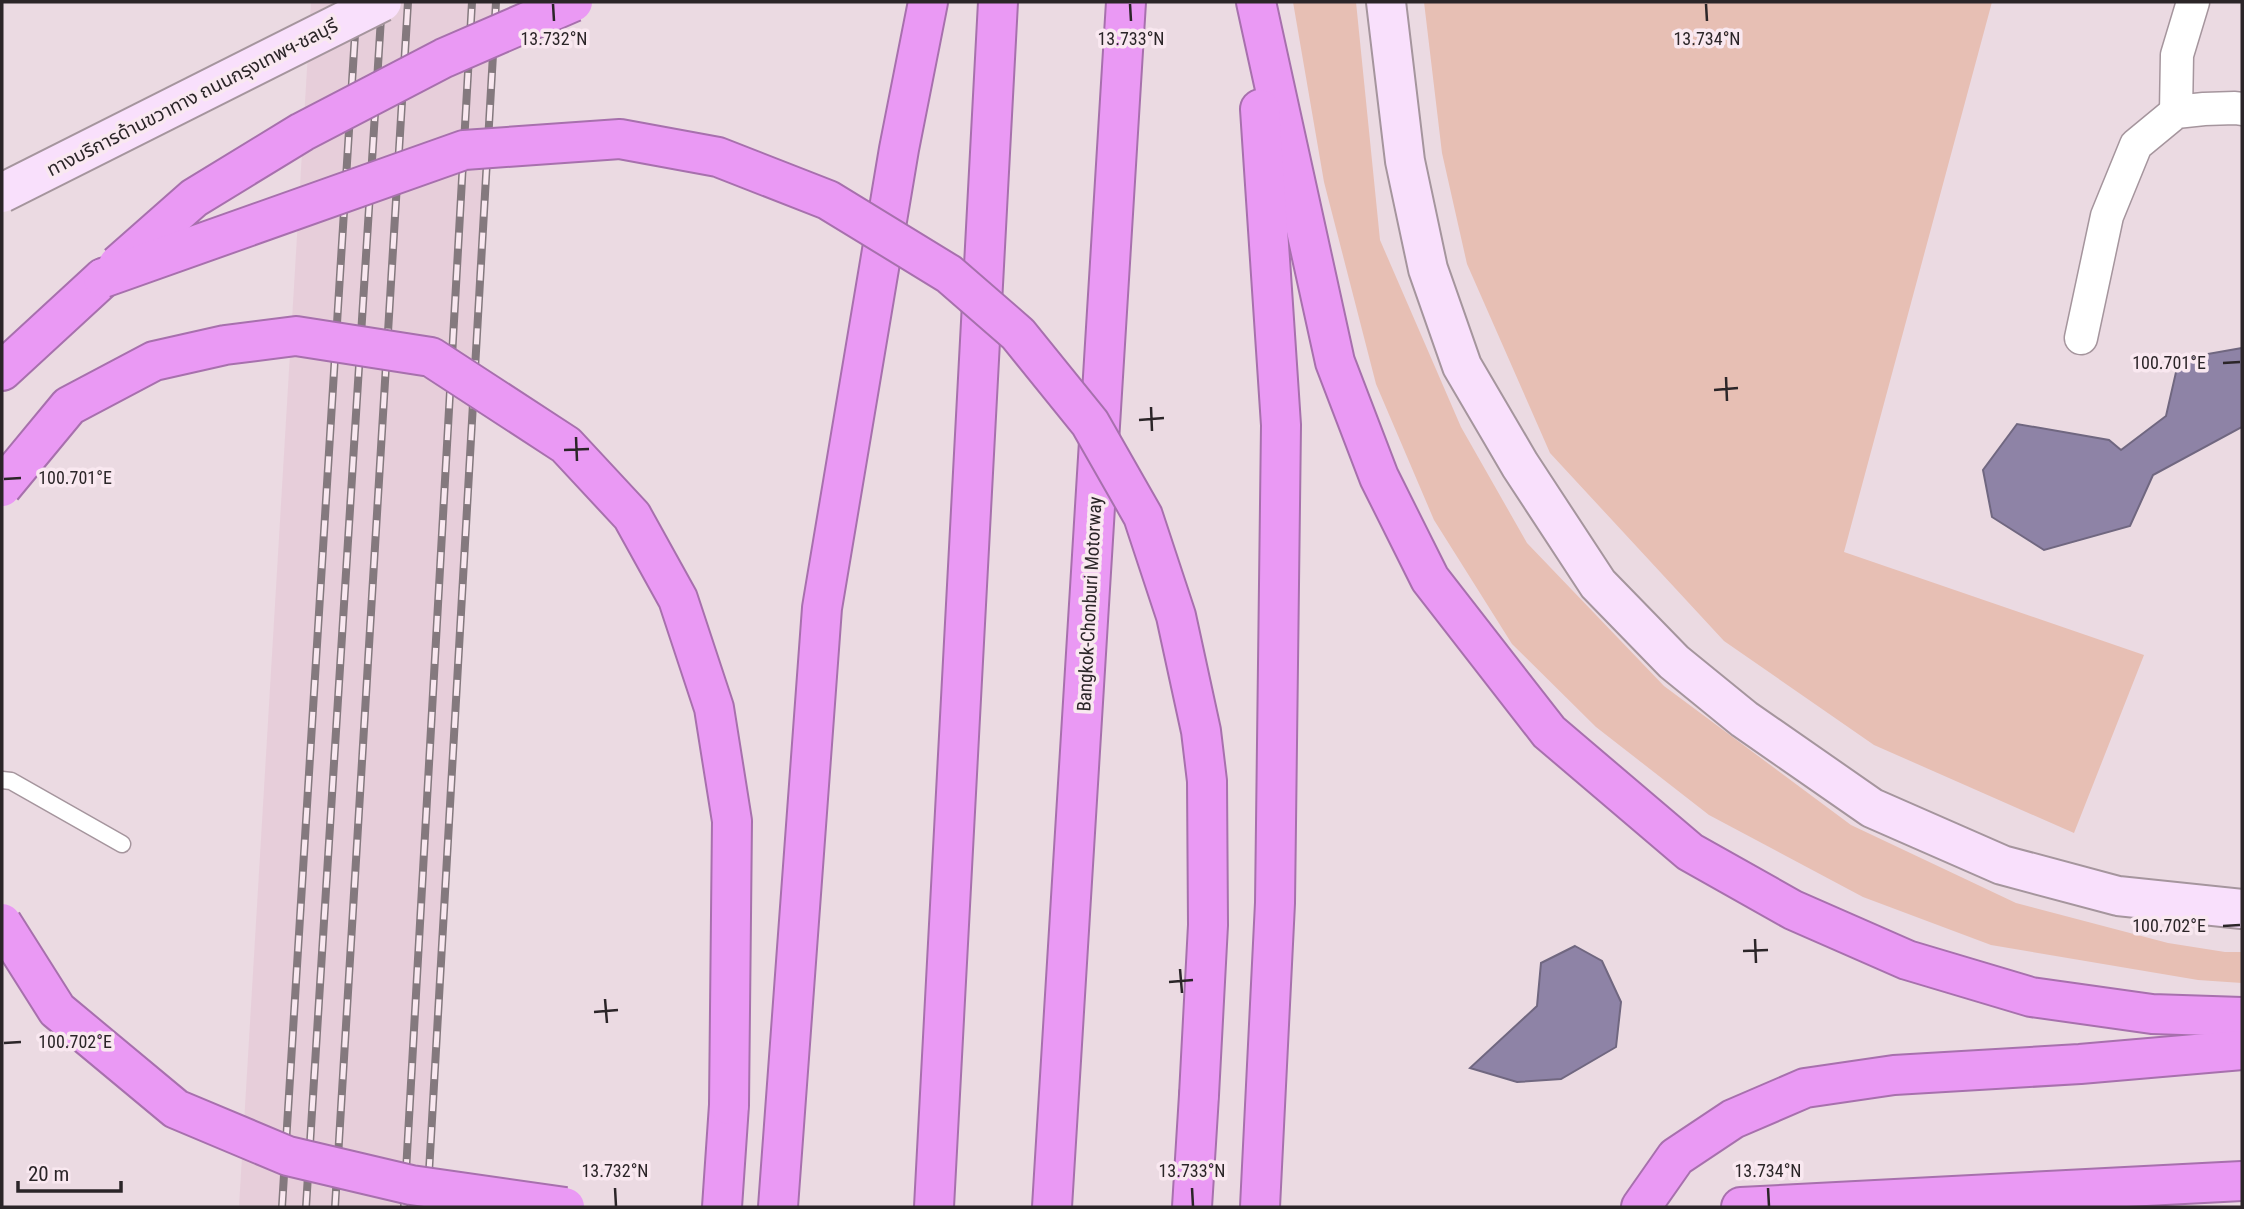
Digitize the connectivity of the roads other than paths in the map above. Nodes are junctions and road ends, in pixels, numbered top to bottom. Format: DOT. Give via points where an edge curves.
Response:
graph roads {
  1 [pos="382,2"];
  2 [pos="573,2"];
  3 [pos="928,2"];
  4 [pos="998,2"];
  5 [pos="1126,2"];
  6 [pos="1254,2"];
  7 [pos="1386,2"];
  8 [pos="2193,2"];
  9 [pos="2242,109"];
  10 [pos="2176,112"];
  11 [pos="2,193"];
  12 [pos="103,278"];
  13 [pos="2081,338"];
  14 [pos="2,371"];
  15 [pos="2,487"];
  16 [pos="2,780"];
  17 [pos="122,844"];
  18 [pos="2242,909"];
  19 [pos="2,923"];
  20 [pos="2242,1017"];
  21 [pos="2242,1050"];
  22 [pos="2242,1181"];
  23 [pos="565,1207"];
  24 [pos="722,1207"];
  25 [pos="778,1207"];
  26 [pos="934,1207"];
  27 [pos="1052,1207"];
  28 [pos="1192,1207"];
  29 [pos="1261,1207"];
  30 [pos="1641,1207"];
  31 [pos="1741,1207"];
  1 -- 11 [label="main road, ทางบริการด้านขวาทาง ถนนกรุงเทพฯ-ชลบุรี, bridge"];
  2 -- 12 [label="highway, bridge" via="444,58 302,132 194,198"];
  3 -- 25 [label="highway" via="822,608"];
  4 -- 26 [label="highway"];
  5 -- 27 [label="highway, Bangkok-Chonburi Motorway"];
  6 -- 20 [label="highway" via="1335,362 1379,477 1430,579 1549,732 1690,852 1793,910 1907,960 2031,997 2152,1014"];
  6 -- 29 [label="highway" via="1281,425 1275,903"];
  7 -- 18 [label="main road" via="1405,161 1428,269 1462,366 1598,584 1674,662 1744,719 1872,808 2002,865 2118,896"];
  8 -- 10 [label="street" via="2177,55"];
  9 -- 10 [label="street"];
  10 -- 13 [label="street" via="2136,145 2107,216"];
  12 -- 14 [label="highway"];
  12 -- 28 [label="highway, bridge" via="464,150 620,139 718,157 828,200 949,274 1018,334 1090,423 1143,516 1175,615 1201,731 1207,781 1209,925"];
  15 -- 24 [label="highway, bridge" via="69,407 154,361 296,336 431,356 566,445 632,516 678,599 714,708 732,821 729,1105"];
  16 -- 17 [label="lane"];
  19 -- 23 [label="highway, bridge" via="57,1010 176,1108 288,1156 411,1185"];
  21 -- 30 [label="highway" via="1894,1075 1805,1088 1733,1119 1676,1157"];
  22 -- 31 [label="highway"];
}
